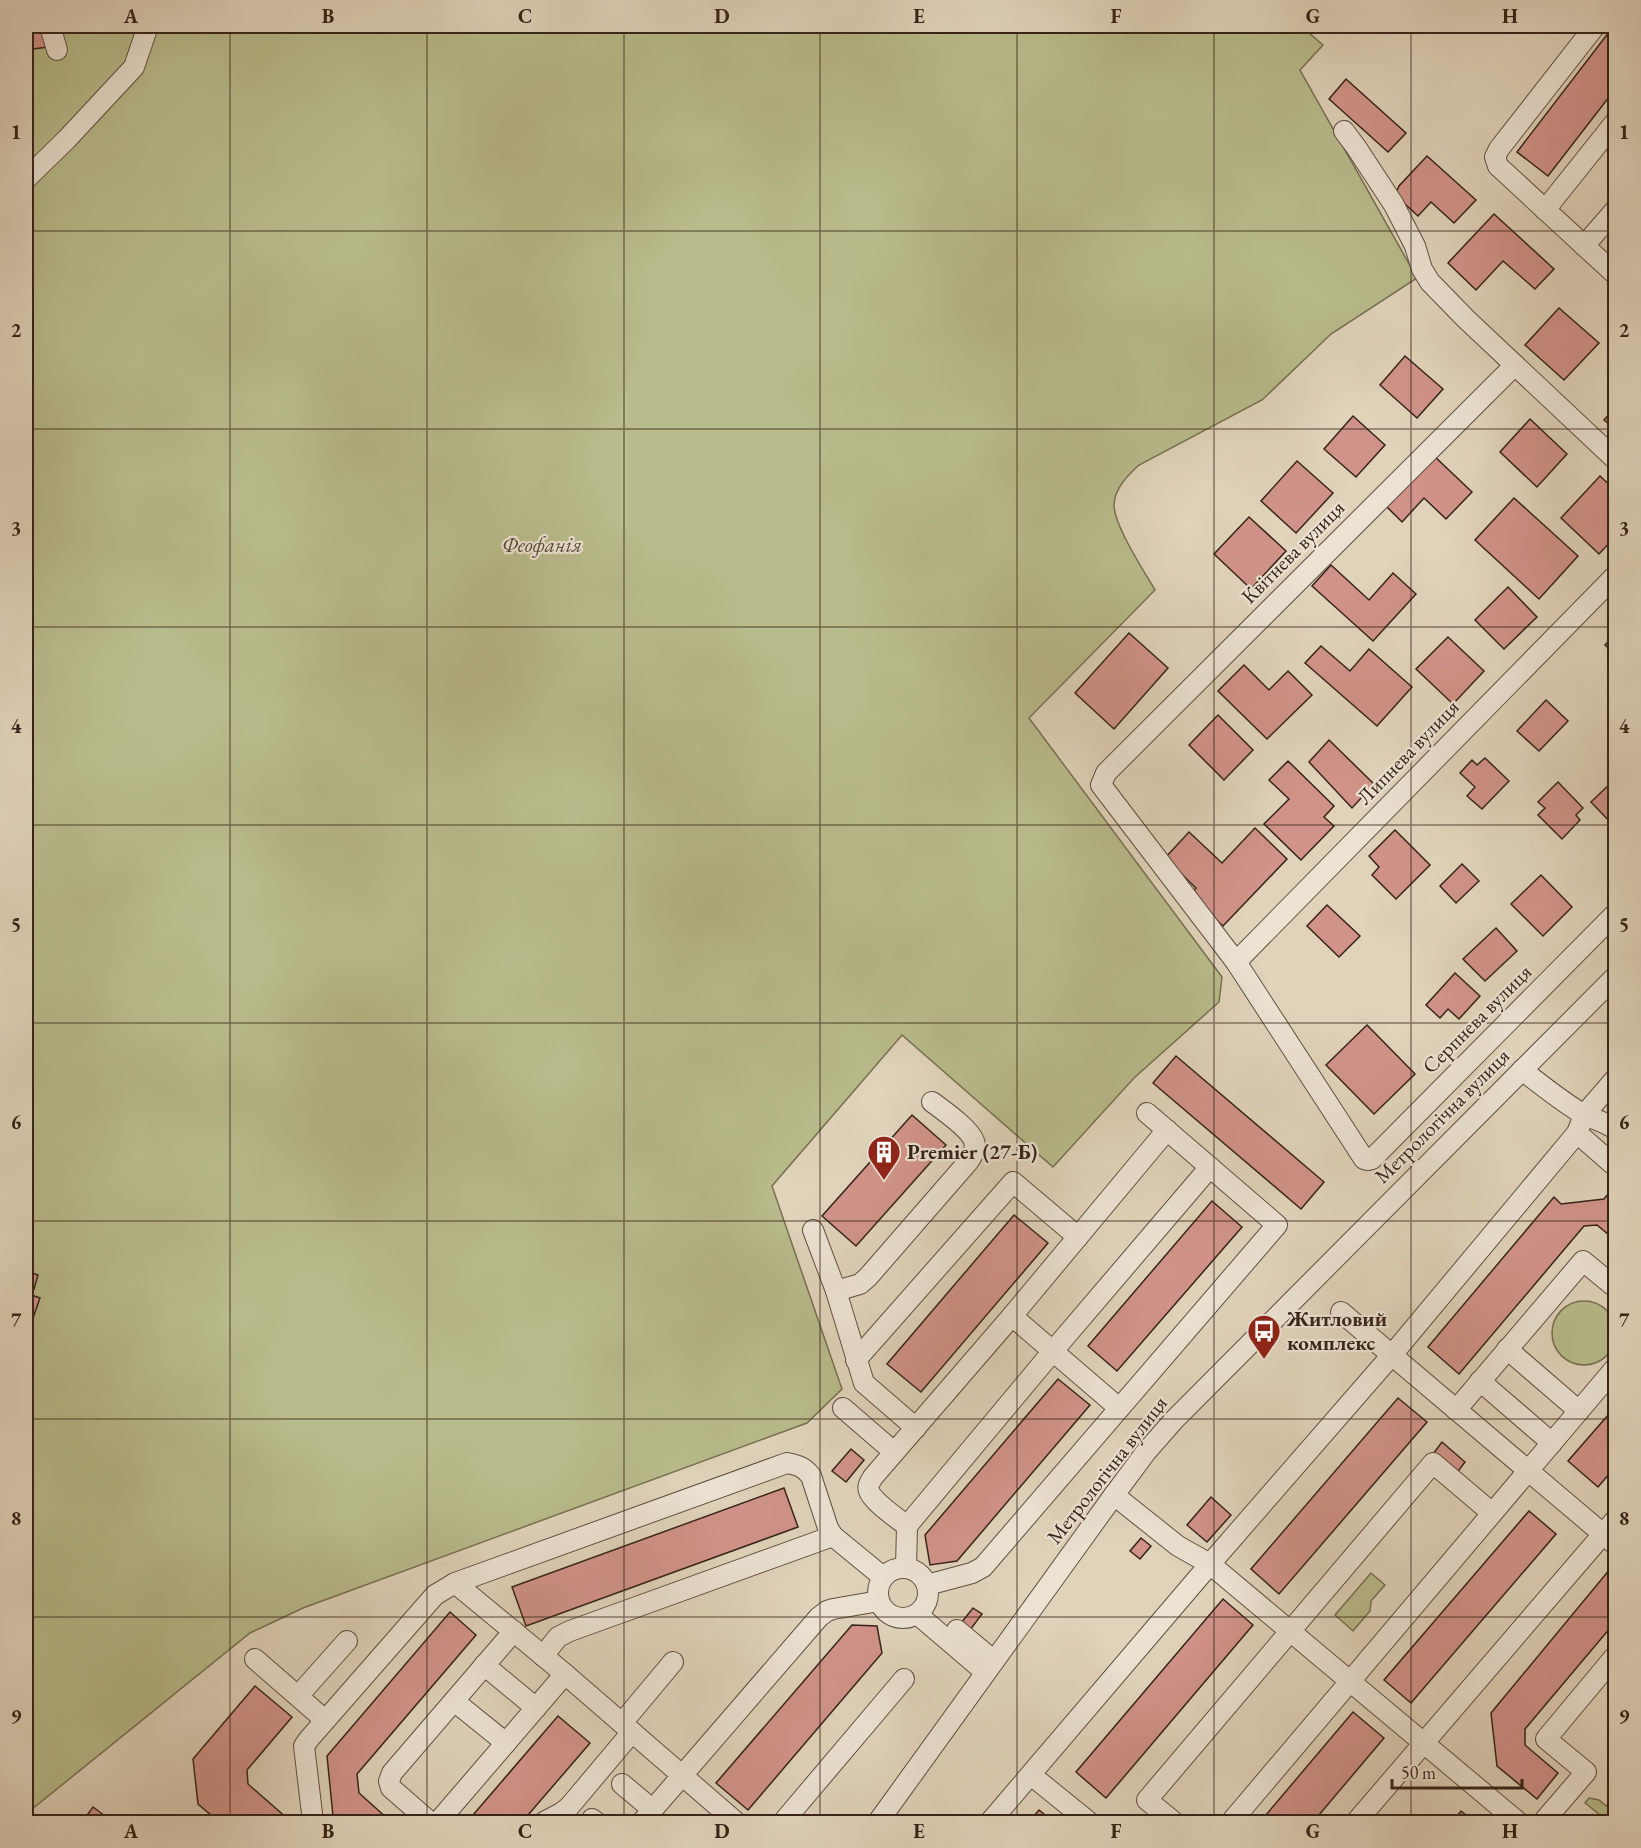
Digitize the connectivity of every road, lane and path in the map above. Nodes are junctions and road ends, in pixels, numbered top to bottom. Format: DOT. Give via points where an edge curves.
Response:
graph roads {
  1 [pos="50,26"];
  2 [pos="148,26"];
  3 [pos="1595,26"];
  4 [pos="57,50"];
  5 [pos="1616,122"];
  6 [pos="1344,131"];
  7 [pos="26,179"];
  8 [pos="1616,209"];
  9 [pos="1545,210"];
  10 [pos="1584,246"];
  11 [pos="1616,275"];
  12 [pos="1515,365"];
  13 [pos="1616,460"];
  14 [pos="1616,575"];
  15 [pos="1616,913"];
  16 [pos="1236,962"];
  17 [pos="1616,976"];
  18 [pos="1522,1070"];
  19 [pos="1616,1078"];
  20 [pos="932,1102"];
  21 [pos="1148,1113"];
  22 [pos="1584,1114"];
  23 [pos="1167,1130"];
  24 [pos="1616,1130"];
  25 [pos="1577,1133"];
  26 [pos="1210,1167"];
  27 [pos="1616,1167"];
  28 [pos="813,1230"];
  29 [pos="1078,1237"];
  30 [pos="1616,1288"];
  31 [pos="836,1290"];
  32 [pos="1341,1312"];
  33 [pos="1012,1316"];
  34 [pos="1507,1349"];
  35 [pos="1053,1351"];
  36 [pos="1391,1356"];
  37 [pos="856,1360"];
  38 [pos="1616,1367"];
  39 [pos="1480,1381"];
  40 [pos="843,1408"];
  41 [pos="1119,1408"];
  42 [pos="1456,1410"];
  43 [pos="1579,1411"];
  44 [pos="916,1428"];
  45 [pos="1552,1443"];
  46 [pos="894,1452"];
  47 [pos="1528,1471"];
  48 [pos="1114,1495"];
  49 [pos="1492,1513"];
  50 [pos="1616,1519"];
  51 [pos="907,1526"];
  52 [pos="834,1536"];
  53 [pos="1609,1540"];
  54 [pos="1210,1564"];
  55 [pos="906,1568"];
  56 [pos="883,1577"];
  57 [pos="455,1583"];
  58 [pos="879,1601"];
  59 [pos="923,1601"];
  60 [pos="1290,1630"];
  61 [pos="513,1631"];
  62 [pos="347,1641"];
  63 [pos="1616,1655"];
  64 [pos="543,1656"];
  65 [pos="255,1659"];
  66 [pos="673,1662"];
  67 [pos="484,1665"];
  68 [pos="990,1667"];
  69 [pos="565,1674"];
  70 [pos="904,1679"];
  71 [pos="1349,1682"];
  72 [pos="298,1696"];
  73 [pos="454,1701"];
  74 [pos="536,1708"];
  75 [pos="325,1720"];
  76 [pos="627,1727"];
  77 [pos="506,1743"];
  78 [pos="1422,1743"];
  79 [pos="1031,1774"];
  80 [pos="682,1775"];
  81 [pos="621,1784"];
  82 [pos="648,1816"];
  83 [pos="313,1822"];
  84 [pos="430,1822"];
  85 [pos="438,1822"];
  86 [pos="544,1822"];
  87 [pos="736,1822"];
  88 [pos="783,1822"];
  89 [pos="878,1822"];
  90 [pos="990,1822"];
  91 [pos="1089,1822"];
  92 [pos="1174,1822"];
  93 [pos="1231,1822"];
  94 [pos="1356,1822"];
  95 [pos="1518,1822"];
  96 [pos="1544,1822"];
  1 -- 4 [label="street"];
  2 -- 7 [label="street" via="134,67"];
  3 -- 9 [label="street" via="1495,157 1498,166"];
  5 -- 9 [label="street"];
  6 -- 12 [label="street" via="1394,205 1431,282"];
  8 -- 10 [label="street"];
  9 -- 10 [label="street"];
  10 -- 11 [label="street"];
  12 -- 13 [label="street"];
  12 -- 16 [label="street, Квітнева вулиця" via="1106,773 1103,790"];
  14 -- 16 [label="street, Липнева вулиця"];
  15 -- 16 [label="street, Серпнева вулиця" via="1368,1160"];
  17 -- 18 [label="street, Метрологічна вулиця"];
  18 -- 22 [label="street"];
  18 -- 48 [label="street, Метрологічна вулиця" via="1174,1420"];
  19 -- 22 [label="street"];
  20 -- 31 [label="street" via="967,1131 975,1141 974,1152 868,1276 860,1284"];
  21 -- 23 [label="street"];
  22 -- 24 [label="street"];
  22 -- 25 [label="street"];
  23 -- 26 [label="street"];
  23 -- 29 [label="street"];
  25 -- 27 [label="street"];
  25 -- 36 [label="street"];
  26 -- 35 [label="street"];
  26 -- 41 [label="street" via="1277,1224"];
  28 -- 31 [label="street"];
  29 -- 33 [label="street"];
  29 -- 37 [label="street" via="1013,1182"];
  30 -- 34 [label="street" via="1583,1261"];
  31 -- 37 [label="street"];
  32 -- 36 [label="street"];
  33 -- 35 [label="street"];
  33 -- 44 [label="street"];
  34 -- 39 [label="street"];
  34 -- 43 [label="street"];
  35 -- 41 [label="street"];
  35 -- 51 [label="street"];
  36 -- 42 [label="street"];
  36 -- 54 [label="street"];
  37 -- 44 [label="street" via="864,1383"];
  38 -- 43 [label="street"];
  39 -- 42 [label="street"];
  39 -- 45 [label="street"];
  40 -- 46 [label="street"];
  41 -- 59 [label="street" via="983,1567"];
  42 -- 47 [label="street"];
  43 -- 45 [label="street"];
  44 -- 46 [label="street"];
  45 -- 47 [label="street"];
  46 -- 51 [label="street" via="868,1485 875,1499"];
  47 -- 49 [label="street"];
  47 -- 53 [label="street"];
  48 -- 54 [label="street" via="1178,1546"];
  48 -- 68 [label="street, Метрологічна вулиця"];
  49 -- 60 [label="street" via="1433,1463"];
  49 -- 71 [label="street"];
  50 -- 53 [label="street"];
  51 -- 55 [label="street"];
  52 -- 56 [label="street"];
  52 -- 57 [label="street" via="811,1476 797,1465 787,1463"];
  52 -- 64 [label="street" via="570,1631 558,1637"];
  53 -- 78 [label="street"];
  54 -- 60 [label="street"];
  54 -- 79 [label="street"];
  55 -- 56 [label="street" via="892,1569"];
  55 -- 59 [label="street" via="923,1578"];
  56 -- 58 [label="street" via="877,1590"];
  57 -- 61 [label="street"];
  57 -- 75 [label="street" via="435,1595"];
  58 -- 59 [label="street" via="894,1617 910,1617"];
  58 -- 80 [label="street" via="833,1609 819,1617"];
  59 -- 68 [label="street"];
  60 -- 71 [label="street"];
  60 -- 92 [label="street" via="1147,1800"];
  61 -- 64 [label="street"];
  61 -- 67 [label="street"];
  62 -- 72 [label="street"];
  63 -- 96 [label="street" via="1546,1739 1586,1772"];
  64 -- 69 [label="street"];
  65 -- 72 [label="street"];
  66 -- 76 [label="street"];
  67 -- 73 [label="street"];
  67 -- 74 [label="street"];
  68 -- 89 [label="street, Метрологічна вулиця"];
  69 -- 74 [label="street"];
  69 -- 76 [label="street"];
  70 -- 88 [label="street"];
  71 -- 78 [label="street"];
  71 -- 93 [label="street"];
  72 -- 75 [label="street"];
  73 -- 77 [label="street"];
  73 -- 84 [label="street" via="388,1781"];
  74 -- 77 [label="street"];
  75 -- 83 [label="street" via="304,1746"];
  76 -- 80 [label="street"];
  76 -- 86 [label="street" via="569,1807"];
  77 -- 85 [label="street"];
  78 -- 94 [label="street"];
  78 -- 95 [label="street"];
  79 -- 90 [label="street"];
  79 -- 91 [label="street"];
  80 -- 82 [label="street"];
  80 -- 87 [label="street"];
  81 -- 82 [label="street"];
}
